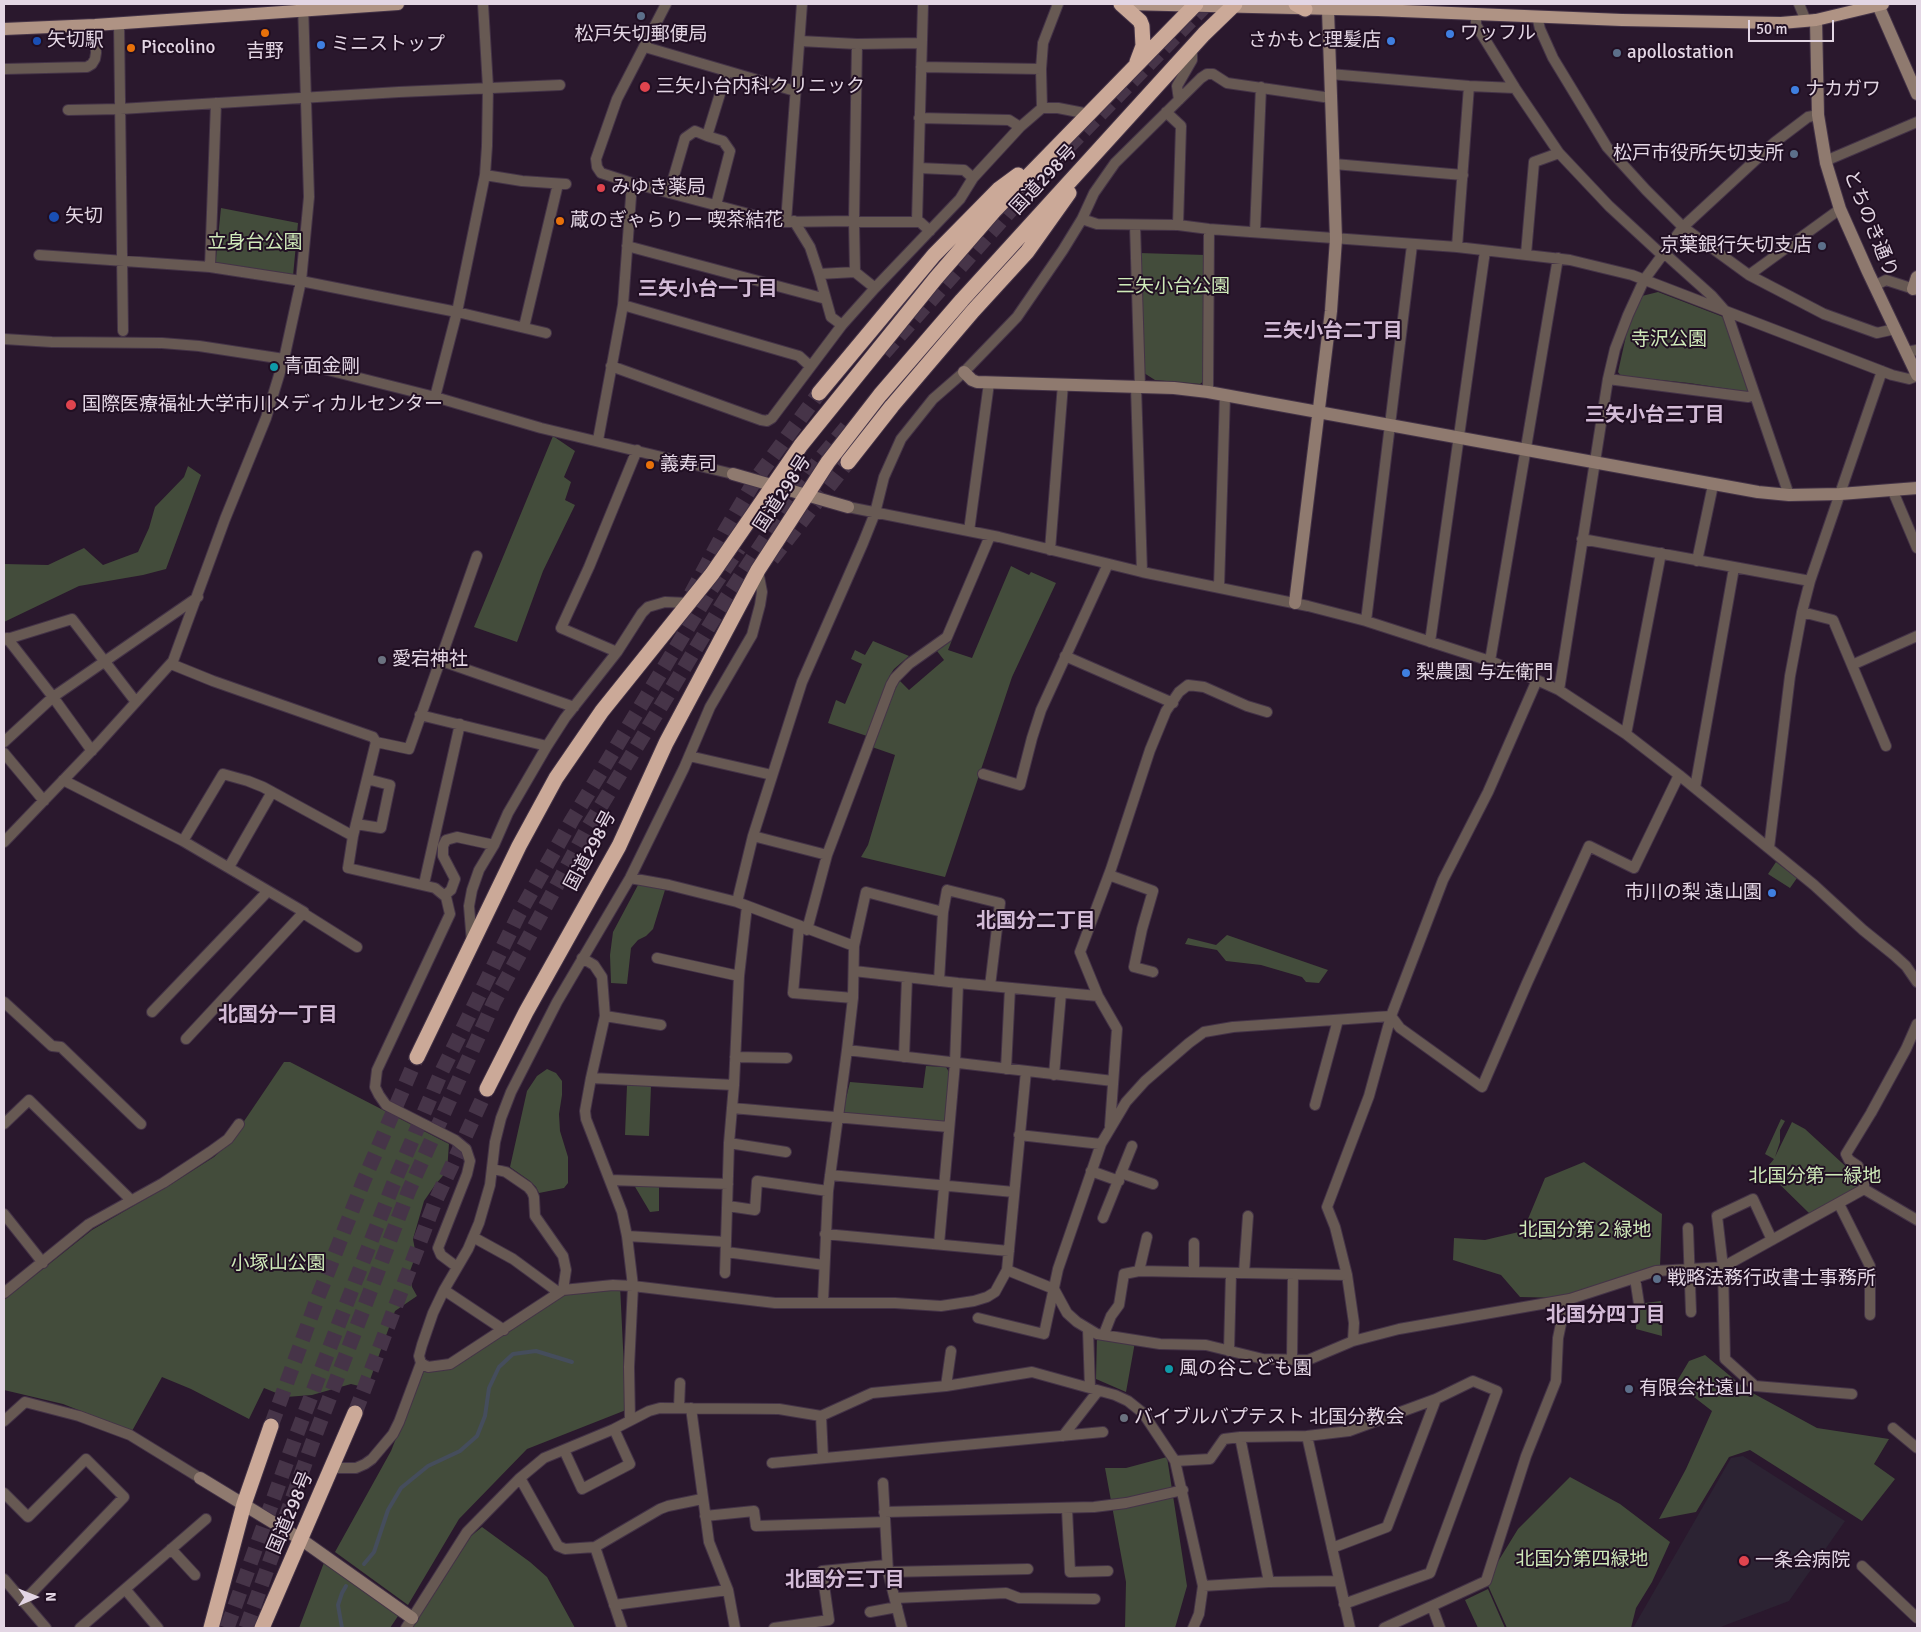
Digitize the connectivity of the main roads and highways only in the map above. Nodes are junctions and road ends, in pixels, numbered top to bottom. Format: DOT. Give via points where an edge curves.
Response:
graph roads {
  1 [pos="398,4"];
  2 [pos="1121,4"];
  3 [pos="1126,4"];
  4 [pos="1880,4"];
  5 [pos="1195,5"];
  6 [pos="1233,6"];
  7 [pos="1300,6"];
  8 [pos="303,7"];
  9 [pos="4,29"];
  10 [pos="1136,63"];
  11 [pos="1104,146"];
  12 [pos="1055,149"];
  13 [pos="819,393"];
  14 [pos="848,462"];
  15 [pos="417,1058"];
  16 [pos="487,1089"];
  17 [pos="355,1413"];
  18 [pos="271,1426"];
  19 [pos="211,1628"];
  20 [pos="262,1628"];
  1 -- 8 [label="main road"];
  2 -- 10 [label="highway" via="1142,26 1143,46"];
  3 -- 5 [label="main road"];
  4 -- 7 [label="main road" via="1811,20 1749,22 1328,10"];
  5 -- 6 [label="main road"];
  5 -- 10 [label="highway, 国道298号"];
  6 -- 7 [label="main road"];
  6 -- 11 [label="highway, 国道298号"];
  8 -- 9 [label="main road" via="95,25"];
  10 -- 12 [label="highway, 国道298号"];
  11 -- 14 [label="highway" via="1027,252 892,406"];
  11 -- 16 [label="highway, 国道298号" via="955,307 880,395 807,494 758,570 666,743 619,846"];
  12 -- 13 [label="highway" via="999,189 934,255"];
  12 -- 15 [label="highway, 国道298号" via="994,211 936,278 807,437 712,574 602,711 556,778 519,846"];
  17 -- 20 [label="highway, 国道298号"];
  18 -- 19 [label="highway" via="244,1504"];
}
